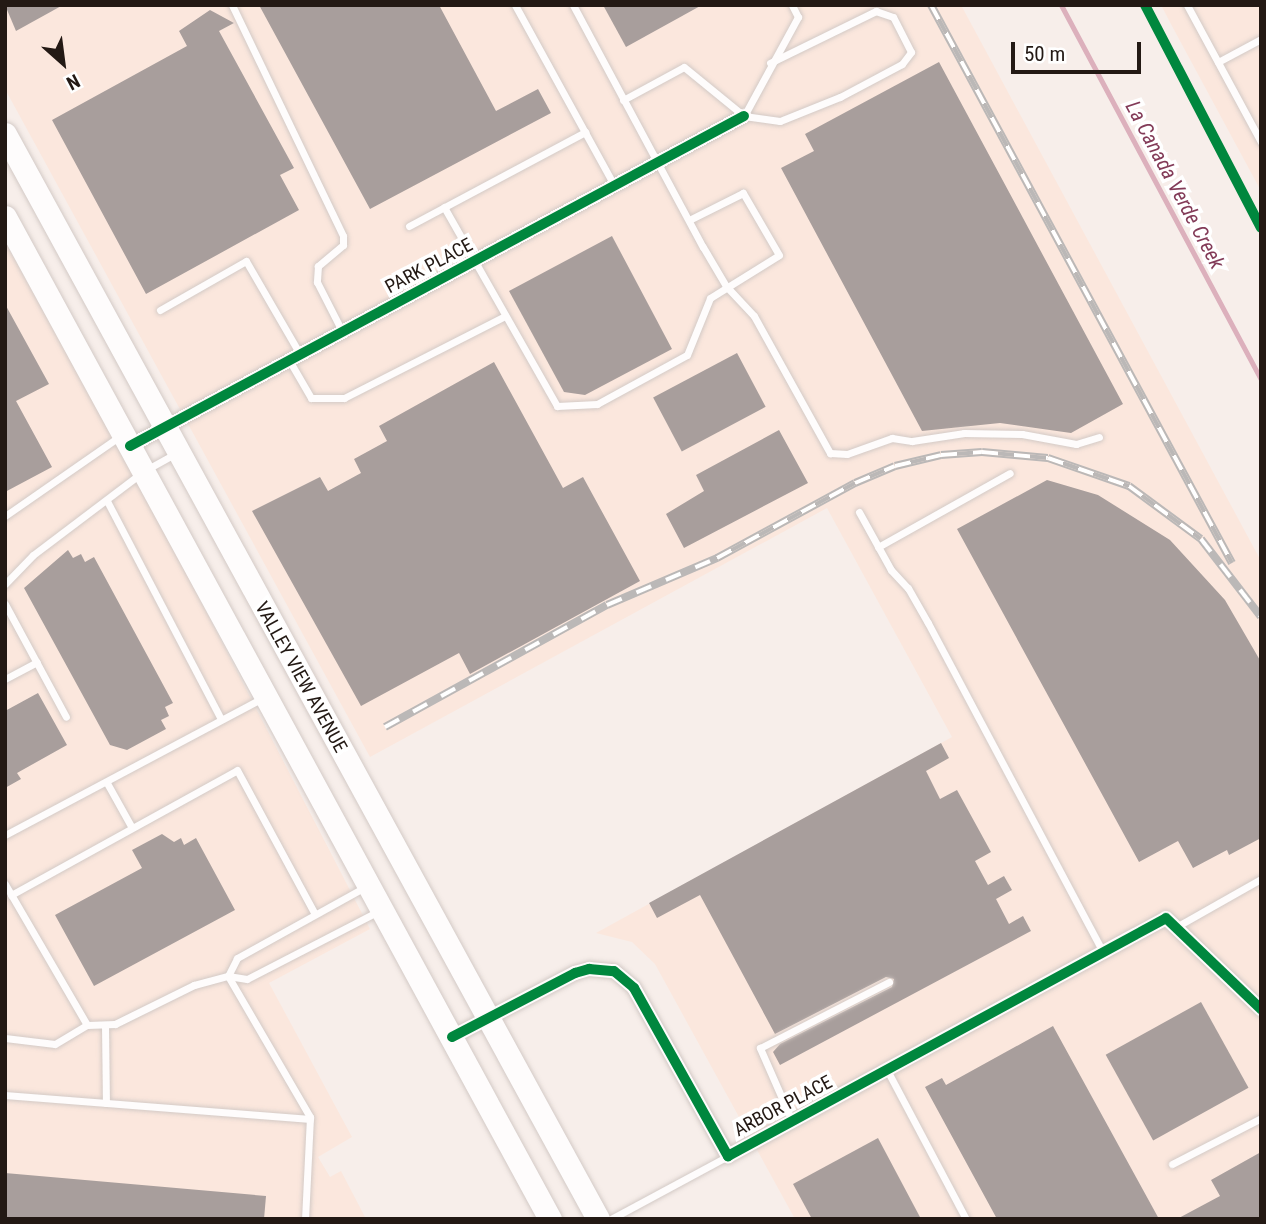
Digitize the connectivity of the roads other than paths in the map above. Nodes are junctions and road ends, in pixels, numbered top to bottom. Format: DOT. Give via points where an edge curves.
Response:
graph roads {
  1 [pos="232,5"];
  2 [pos="515,5"];
  3 [pos="573,5"];
  4 [pos="792,5"];
  5 [pos="1187,5"];
  6 [pos="1261,39"];
  7 [pos="1218,62"];
  8 [pos="770,63"];
  9 [pos="623,100"];
  10 [pos="744,116"];
  11 [pos="585,132"];
  12 [pos="6,137"];
  13 [pos="1261,142"];
  14 [pos="656,164"];
  15 [pos="614,186"];
  16 [pos="444,207"];
  17 [pos="689,220"];
  18 [pos="409,226"];
  19 [pos="8,230"];
  20 [pos="473,262"];
  21 [pos="726,286"];
  22 [pos="160,310"];
  23 [pos="505,316"];
  24 [pos="342,332"];
  25 [pos="294,357"];
  26 [pos="165,427"];
  27 [pos="1099,437"];
  28 [pos="126,440"];
  29 [pos="179,452"];
  30 [pos="144,471"];
  31 [pos="1010,473"];
  32 [pos="107,501"];
  33 [pos="859,512"];
  34 [pos="5,516"];
  35 [pos="878,547"];
  36 [pos="5,584"];
  37 [pos="5,604"];
  38 [pos="37,662"];
  39 [pos="5,679"];
  40 [pos="266,696"];
  41 [pos="66,717"];
  42 [pos="221,719"];
  43 [pos="107,783"];
  44 [pos="132,828"];
  45 [pos="5,835"];
  46 [pos="1261,879"];
  47 [pos="5,884"];
  48 [pos="369,885"];
  49 [pos="11,895"];
  50 [pos="382,909"];
  51 [pos="315,914"];
  52 [pos="1171,922"];
  53 [pos="1103,952"];
  54 [pos="228,976"];
  55 [pos="889,982"];
  56 [pos="1261,1009"];
  57 [pos="488,1018"];
  58 [pos="87,1025"];
  59 [pos="104,1025"];
  60 [pos="452,1037"];
  61 [pos="5,1038"];
  62 [pos="887,1070"];
  63 [pos="5,1095"];
  64 [pos="106,1103"];
  65 [pos="1261,1118"];
  66 [pos="310,1119"];
  67 [pos="792,1121"];
  68 [pos="728,1156"];
  69 [pos="1172,1164"];
  70 [pos="305,1219"];
  71 [pos="550,1219"];
  72 [pos="598,1219"];
  73 [pos="611,1219"];
  74 [pos="966,1219"];
  1 -- 24 [label="lane" via="343,236 343,245 318,266 317,282"];
  2 -- 11 [label="lane"];
  3 -- 9 [label="lane"];
  4 -- 8 [label="lane" via="798,17"];
  5 -- 7 [label="lane"];
  6 -- 7 [label="lane"];
  7 -- 13 [label="lane"];
  8 -- 10 [label="lane"];
  8 -- 10 [label="lane" via="876,11 893,17 911,52 902,64 840,97 780,121"];
  9 -- 10 [label="lane" via="684,67"];
  9 -- 14 [label="lane"];
  10 -- 14 [label="street, PARK PLACE"];
  11 -- 15 [label="lane"];
  11 -- 16 [label="lane"];
  12 -- 26 [label="main road, VALLEY VIEW AVENUE"];
  14 -- 15 [label="street, PARK PLACE"];
  14 -- 17 [label="lane"];
  15 -- 20 [label="street, PARK PLACE"];
  16 -- 18 [label="lane"];
  16 -- 20 [label="lane"];
  17 -- 21 [label="lane"];
  17 -- 21 [label="lane" via="743,193 779,255"];
  19 -- 28 [label="main road, VALLEY VIEW AVENUE"];
  20 -- 23 [label="lane"];
  20 -- 24 [label="street, PARK PLACE"];
  21 -- 23 [label="lane" via="710,298 687,355 597,404 557,406"];
  21 -- 27 [label="lane" via="754,316 830,453 847,454 892,438 912,441 964,433 1022,434 1076,444"];
  22 -- 25 [label="lane" via="246,261"];
  23 -- 25 [label="lane" via="344,398 311,398"];
  24 -- 25 [label="street, PARK PLACE"];
  25 -- 26 [label="street, PARK PLACE"];
  26 -- 28 [label="street, PARK PLACE"];
  26 -- 29 [label="main road, VALLEY VIEW AVENUE"];
  28 -- 30 [label="main road, VALLEY VIEW AVENUE"];
  28 -- 34 [label="lane"];
  29 -- 30 [label="lane"];
  29 -- 57 [label="main road, VALLEY VIEW AVENUE"];
  30 -- 32 [label="lane"];
  30 -- 40 [label="main road, VALLEY VIEW AVENUE"];
  31 -- 35 [label="lane"];
  32 -- 36 [label="lane" via="33,555"];
  32 -- 42 [label="lane"];
  33 -- 35 [label="lane"];
  35 -- 53 [label="lane" via="928,623"];
  37 -- 38 [label="lane"];
  38 -- 39 [label="lane"];
  38 -- 41 [label="lane"];
  40 -- 42 [label="lane"];
  40 -- 48 [label="main road, VALLEY VIEW AVENUE"];
  42 -- 43 [label="lane"];
  43 -- 44 [label="lane"];
  43 -- 45 [label="lane"];
  44 -- 49 [label="lane"];
  44 -- 51 [label="lane" via="237,770"];
  46 -- 52 [label="lane"];
  47 -- 49 [label="lane"];
  48 -- 50 [label="main road, VALLEY VIEW AVENUE"];
  48 -- 51 [label="lane"];
  49 -- 58 [label="lane"];
  50 -- 54 [label="lane" via="247,979"];
  50 -- 60 [label="main road, VALLEY VIEW AVENUE"];
  51 -- 54 [label="lane" via="237,958"];
  52 -- 53 [label="street, ARBOR PLACE"];
  52 -- 56 [label="street"];
  53 -- 62 [label="street, ARBOR PLACE"];
  54 -- 59 [label="lane" via="194,985 115,1024"];
  54 -- 66 [label="lane"];
  55 -- 67 [label="lane" via="760,1048"];
  57 -- 60 [label="street, ARBOR PLACE"];
  57 -- 68 [label="street, ARBOR PLACE" via="582,970 605,969 622,976 634,988"];
  57 -- 72 [label="main road, VALLEY VIEW AVENUE"];
  58 -- 59 [label="lane"];
  58 -- 61 [label="lane" via="55,1045"];
  59 -- 64 [label="lane"];
  60 -- 71 [label="main road, VALLEY VIEW AVENUE"];
  62 -- 67 [label="street, ARBOR PLACE"];
  62 -- 74 [label="lane"];
  63 -- 64 [label="lane"];
  64 -- 66 [label="lane"];
  65 -- 69 [label="lane"];
  66 -- 70 [label="lane"];
  67 -- 68 [label="street, ARBOR PLACE"];
  68 -- 73 [label="lane"];
}
